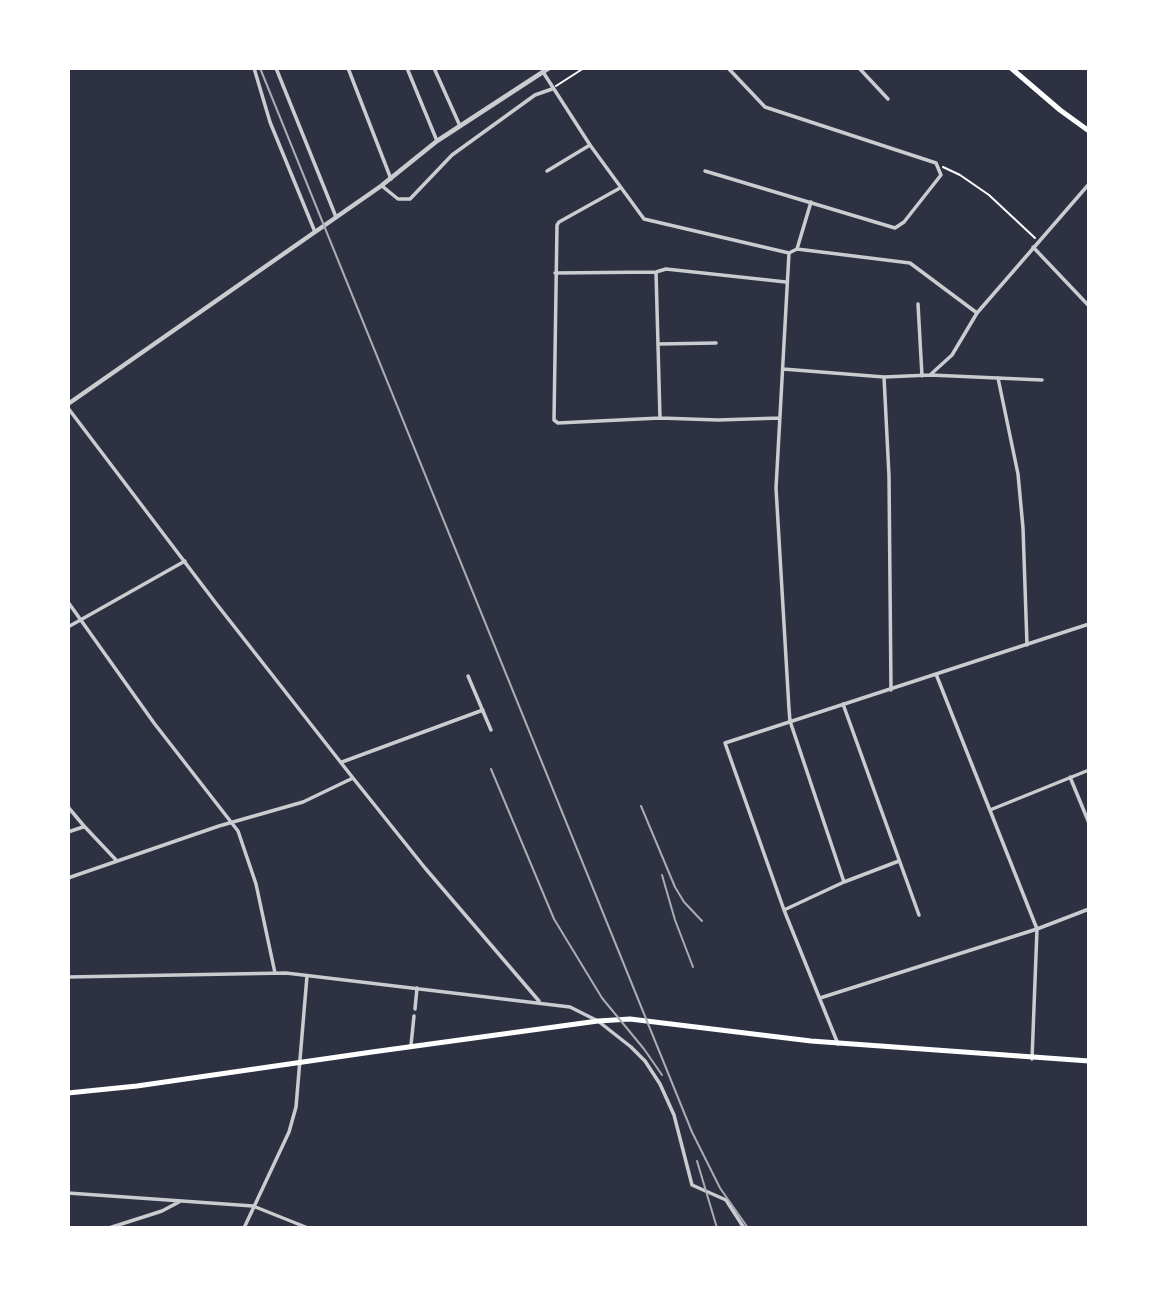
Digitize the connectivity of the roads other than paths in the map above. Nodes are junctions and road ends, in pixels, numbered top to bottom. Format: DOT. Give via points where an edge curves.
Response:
graph roads {
  1 [pos="254,68"];
  2 [pos="276,68"];
  3 [pos="348,68"];
  4 [pos="407,68"];
  5 [pos="434,68"];
  6 [pos="549,68"];
  7 [pos="728,68"];
  8 [pos="859,68"];
  9 [pos="1012,68"];
  10 [pos="543,72"];
  11 [pos="552,89"];
  12 [pos="888,99"];
  13 [pos="460,126"];
  14 [pos="1089,131"];
  15 [pos="437,141"];
  16 [pos="590,145"];
  17 [pos="705,170"];
  18 [pos="547,171"];
  19 [pos="391,178"];
  20 [pos="1089,184"];
  21 [pos="381,186"];
  22 [pos="621,187"];
  23 [pos="811,202"];
  24 [pos="336,217"];
  25 [pos="315,232"];
  26 [pos="1033,247"];
  27 [pos="797,248"];
  28 [pos="789,253"];
  29 [pos="656,272"];
  30 [pos="554,273"];
  31 [pos="786,282"];
  32 [pos="918,304"];
  33 [pos="1089,306"];
  34 [pos="977,313"];
  35 [pos="716,342"];
  36 [pos="658,344"];
  37 [pos="783,369"];
  38 [pos="930,375"];
  39 [pos="922,376"];
  40 [pos="884,377"];
  41 [pos="998,378"];
  42 [pos="1042,380"];
  43 [pos="68,406"];
  44 [pos="660,418"];
  45 [pos="780,418"];
  46 [pos="185,561"];
  47 [pos="68,602"];
  48 [pos="80,620"];
  49 [pos="1089,624"];
  50 [pos="68,627"];
  51 [pos="1027,645"];
  52 [pos="936,674"];
  53 [pos="468,676"];
  54 [pos="891,690"];
  55 [pos="843,704"];
  56 [pos="483,710"];
  57 [pos="790,721"];
  58 [pos="491,730"];
  59 [pos="342,762"];
  60 [pos="1089,770"];
  61 [pos="1070,777"];
  62 [pos="353,778"];
  63 [pos="68,807"];
  64 [pos="990,810"];
  65 [pos="231,822"];
  66 [pos="1089,823"];
  67 [pos="84,826"];
  68 [pos="68,832"];
  69 [pos="117,860"];
  70 [pos="899,861"];
  71 [pos="68,878"];
  72 [pos="844,882"];
  73 [pos="1089,909"];
  74 [pos="784,910"];
  75 [pos="919,915"];
  76 [pos="1037,929"];
  77 [pos="275,973"];
  78 [pos="307,976"];
  79 [pos="68,977"];
  80 [pos="417,988"];
  81 [pos="820,998"];
  82 [pos="540,1002"];
  83 [pos="415,1009"];
  84 [pos="414,1016"];
  85 [pos="598,1021"];
  86 [pos="838,1044"];
  87 [pos="411,1047"];
  88 [pos="1032,1059"];
  89 [pos="1089,1061"];
  90 [pos="301,1062"];
  91 [pos="68,1093"];
  92 [pos="68,1193"];
  93 [pos="181,1202"];
  94 [pos="253,1206"];
  95 [pos="109,1228"];
  96 [pos="243,1228"];
  97 [pos="308,1228"];
  98 [pos="744,1228"];
  1 -- 25 [label="street" via="270,122"];
  2 -- 24 [label="street"];
  3 -- 19 [label="street"];
  4 -- 15 [label="street"];
  5 -- 13 [label="street"];
  6 -- 10 [label="street"];
  7 -- 23 [label="street" via="765,107 936,163 941,176 895,228"];
  8 -- 12 [label="street"];
  9 -- 14 [label="main road"];
  10 -- 11 [label="street"];
  10 -- 13 [label="street"];
  11 -- 16 [label="street"];
  11 -- 21 [label="street" via="535,95 452,155 416,196 398,199"];
  13 -- 15 [label="street"];
  15 -- 19 [label="street"];
  16 -- 18 [label="street"];
  16 -- 22 [label="street"];
  17 -- 23 [label="street"];
  19 -- 21 [label="street"];
  20 -- 26 [label="street"];
  21 -- 24 [label="street"];
  22 -- 28 [label="street" via="644,219"];
  22 -- 30 [label="street" via="559,222"];
  23 -- 27 [label="street"];
  24 -- 25 [label="street"];
  25 -- 43 [label="street"];
  26 -- 33 [label="street"];
  26 -- 34 [label="street"];
  27 -- 28 [label="street"];
  27 -- 34 [label="street" via="910,263"];
  28 -- 31 [label="street"];
  29 -- 30 [label="street"];
  29 -- 31 [label="street" via="666,269"];
  29 -- 36 [label="street"];
  30 -- 44 [label="street" via="556,421"];
  31 -- 37 [label="street"];
  32 -- 39 [label="street"];
  34 -- 38 [label="street" via="951,355"];
  35 -- 36 [label="street"];
  36 -- 44 [label="street"];
  37 -- 40 [label="street"];
  37 -- 45 [label="street"];
  38 -- 39 [label="street"];
  38 -- 41 [label="street"];
  39 -- 40 [label="street"];
  40 -- 54 [label="street" via="890,476"];
  41 -- 42 [label="street"];
  41 -- 51 [label="street" via="1018,474"];
  43 -- 46 [label="street"];
  44 -- 45 [label="street"];
  45 -- 57 [label="street" via="776,488"];
  46 -- 48 [label="street"];
  46 -- 59 [label="street"];
  47 -- 48 [label="street"];
  48 -- 50 [label="street"];
  48 -- 65 [label="street"];
  49 -- 51 [label="street"];
  51 -- 52 [label="street"];
  52 -- 54 [label="street"];
  52 -- 64 [label="street"];
  53 -- 56 [label="street"];
  54 -- 55 [label="street"];
  55 -- 57 [label="street"];
  55 -- 70 [label="street"];
  56 -- 58 [label="street"];
  56 -- 59 [label="street"];
  57 -- 72 [label="street"];
  57 -- 74 [label="street" via="724,743"];
  59 -- 62 [label="street"];
  60 -- 61 [label="street"];
  61 -- 64 [label="street"];
  61 -- 66 [label="street"];
  62 -- 65 [label="street" via="303,802"];
  62 -- 82 [label="street"];
  63 -- 67 [label="street"];
  64 -- 76 [label="street"];
  65 -- 69 [label="street"];
  65 -- 77 [label="street" via="256,884"];
  67 -- 68 [label="street"];
  67 -- 69 [label="street"];
  69 -- 71 [label="street"];
  70 -- 72 [label="street"];
  70 -- 75 [label="street"];
  72 -- 74 [label="street"];
  73 -- 76 [label="street"];
  74 -- 81 [label="street"];
  76 -- 81 [label="street"];
  76 -- 88 [label="street"];
  77 -- 78 [label="street"];
  77 -- 79 [label="street"];
  78 -- 80 [label="street"];
  78 -- 90 [label="street"];
  80 -- 82 [label="street"];
  80 -- 83 [label="street"];
  81 -- 86 [label="street"];
  82 -- 85 [label="street" via="570,1007"];
  84 -- 87 [label="street"];
  85 -- 86 [label="main road" via="638,1019"];
  85 -- 87 [label="main road"];
  85 -- 98 [label="street" via="631,1046 653,1072 674,1115 692,1185 726,1200"];
  86 -- 88 [label="main road"];
  87 -- 90 [label="main road"];
  88 -- 89 [label="main road"];
  90 -- 91 [label="main road"];
  90 -- 94 [label="street" via="293,1120"];
  92 -- 93 [label="street"];
  93 -- 94 [label="street"];
  93 -- 95 [label="street"];
  94 -- 96 [label="street"];
  94 -- 97 [label="street"];
}
